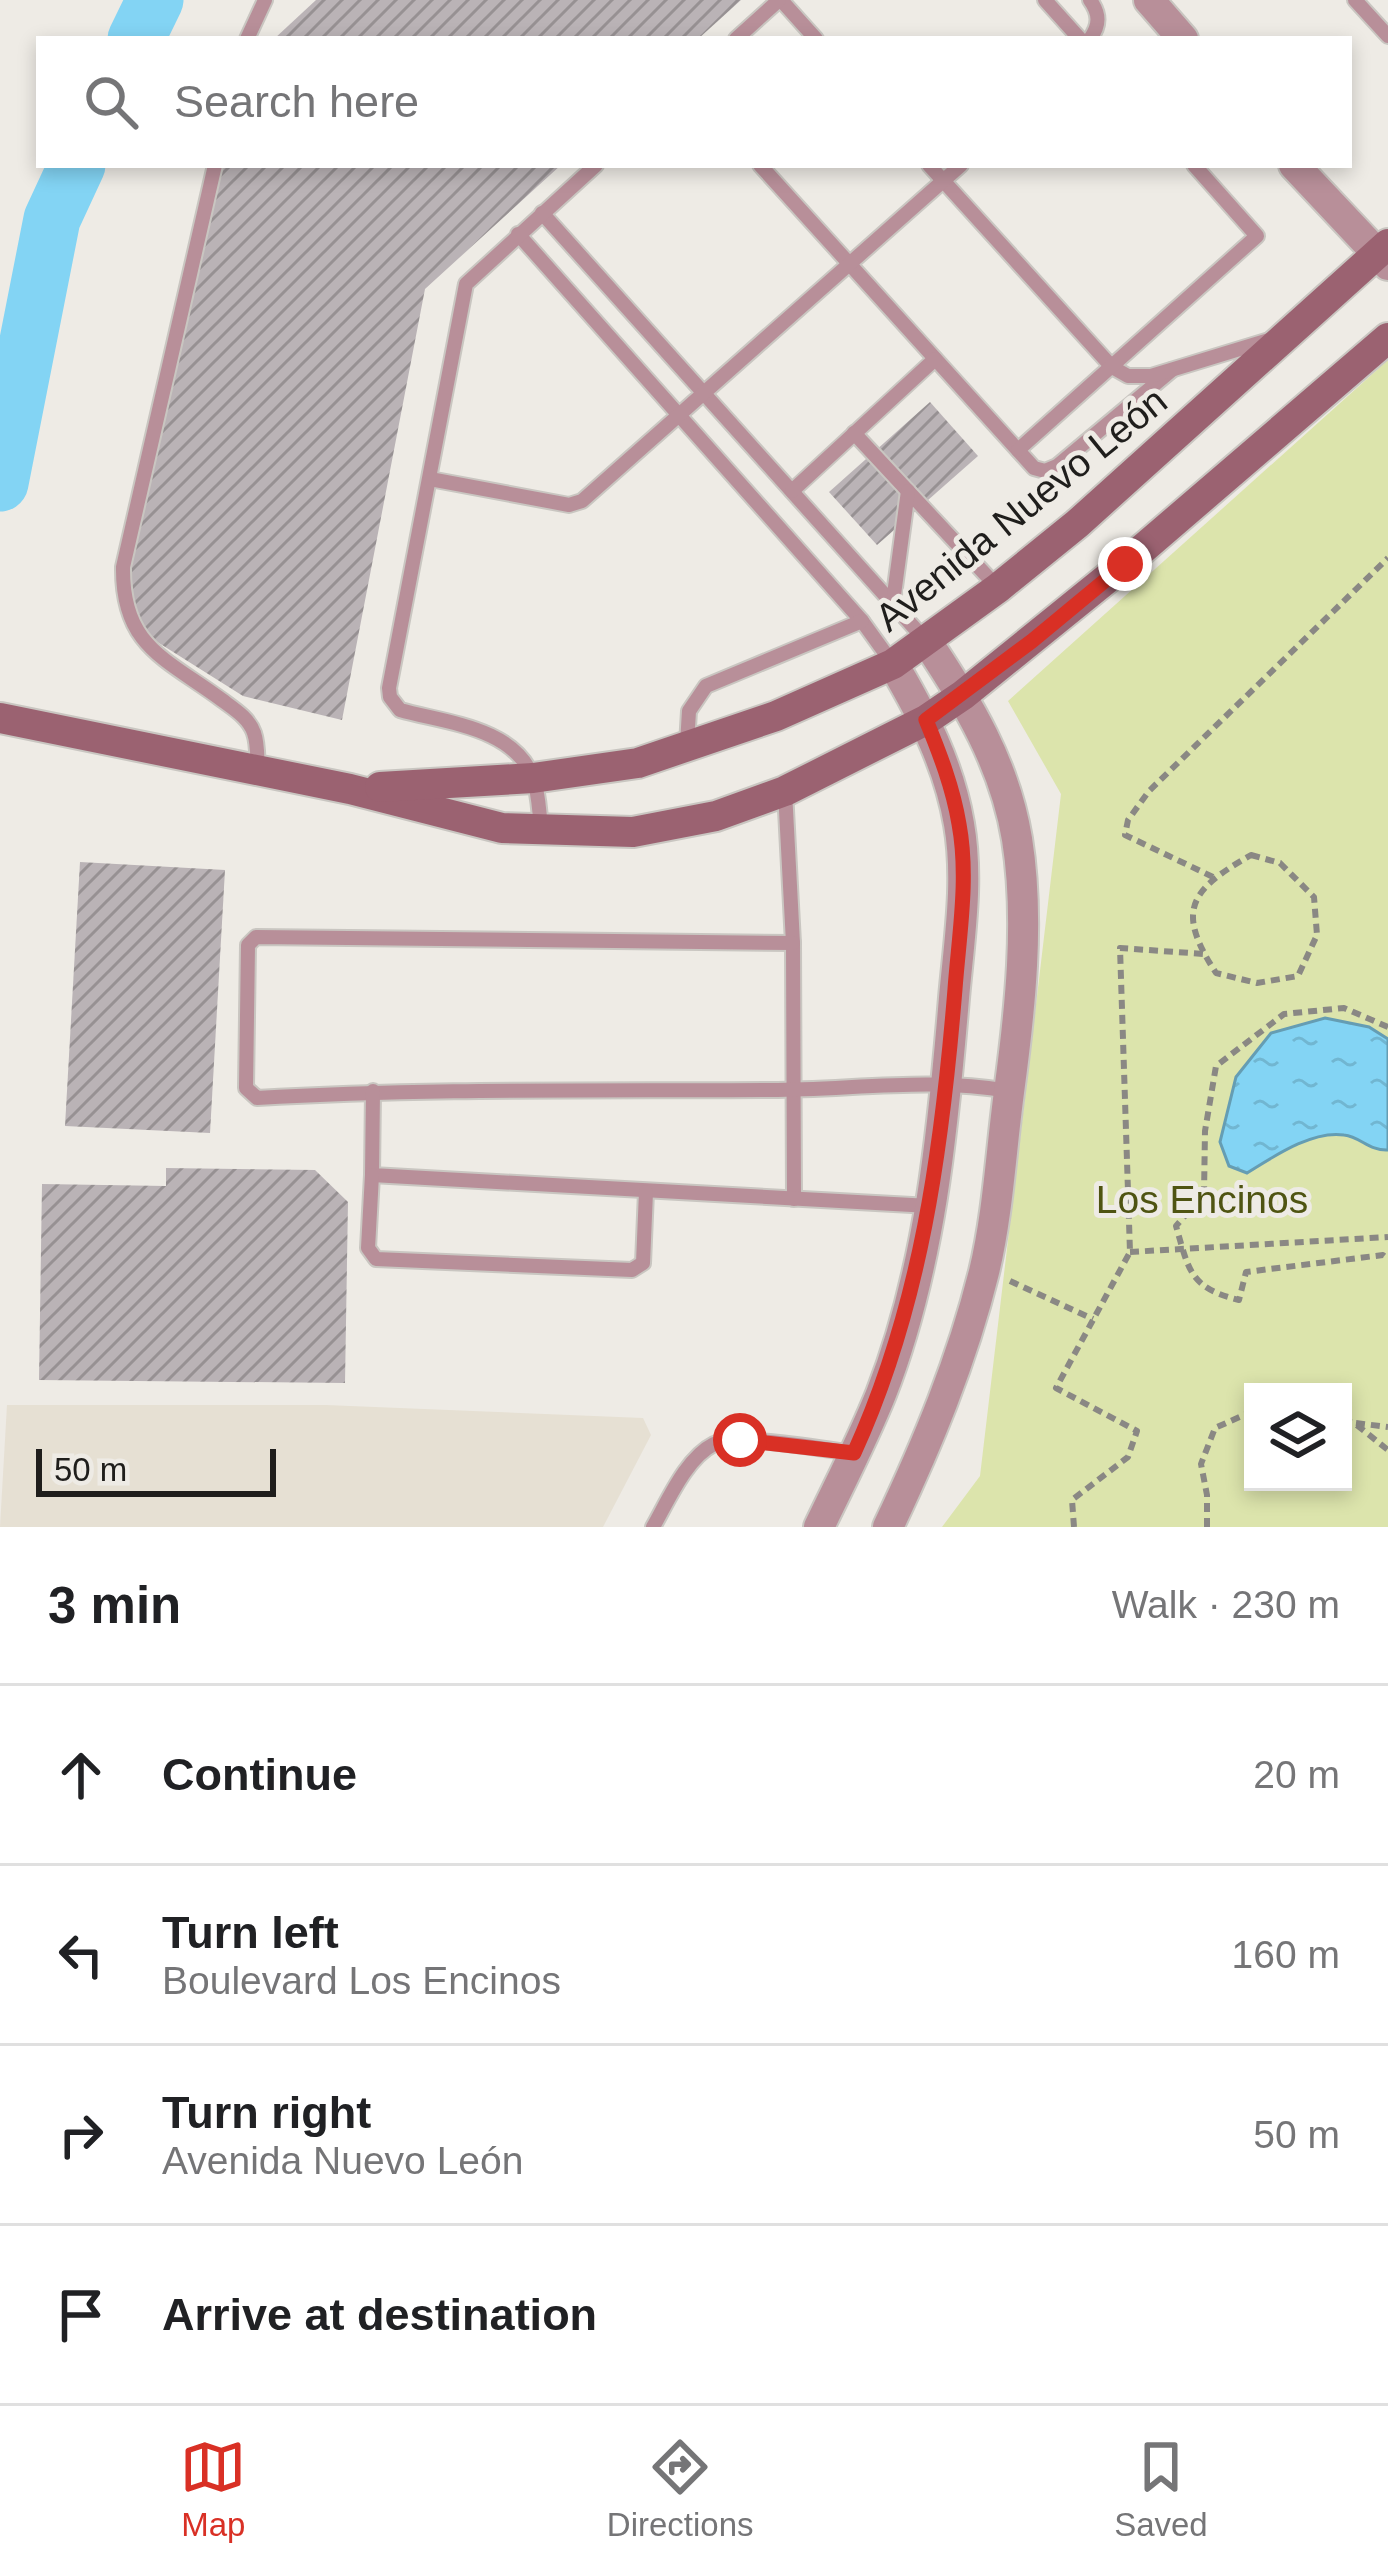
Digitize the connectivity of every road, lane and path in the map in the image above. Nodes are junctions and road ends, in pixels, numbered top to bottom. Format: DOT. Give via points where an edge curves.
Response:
graph roads {
  1 [pos="265,0"];
  2 [pos="780,0"];
  3 [pos="1045,0"];
  4 [pos="1090,0"];
  5 [pos="1149,0"];
  6 [pos="1355,0"];
  7 [pos="248,36"];
  8 [pos="739,36"];
  9 [pos="813,36"];
  10 [pos="1077,36"];
  11 [pos="1092,36"];
  12 [pos="1180,36"];
  13 [pos="1388,36"];
  14 [pos="214,168"];
  15 [pos="593,168"];
  16 [pos="763,168"];
  17 [pos="932,168"];
  18 [pos="958,168"];
  19 [pos="1198,168"];
  20 [pos="1297,168"];
  21 [pos="944,181"];
  22 [pos="542,213"];
  23 [pos="518,234"];
  24 [pos="1384,254"];
  25 [pos="850,264"];
  26 [pos="1286,336"];
  27 [pos="1388,338"];
  28 [pos="935,359"];
  29 [pos="1112,367"];
  30 [pos="1172,370"];
  31 [pos="704,393"];
  32 [pos="680,415"];
  33 [pos="854,434"];
  34 [pos="1018,450"];
  35 [pos="430,479"];
  36 [pos="792,491"];
  37 [pos="908,491"];
  38 [pos="1388,558"];
  39 [pos="998,589"];
  40 [pos="892,602"];
  41 [pos="862,621"];
  42 [pos="927,642"];
  43 [pos="893,664"];
  44 [pos="963,695"];
  45 [pos="0,718"];
  46 [pos="926,720"];
  47 [pos="686,749"];
  48 [pos="258,770"];
  49 [pos="533,778"];
  50 [pos="350,789"];
  51 [pos="785,791"];
  52 [pos="542,832"];
  53 [pos="1213,877"];
  54 [pos="794,943"];
  55 [pos="1204,954"];
  56 [pos="1388,1027"];
  57 [pos="947,1084"];
  58 [pos="794,1090"];
  59 [pos="374,1091"];
  60 [pos="1009,1091"];
  61 [pos="371,1175"];
  62 [pos="646,1192"];
  63 [pos="794,1199"];
  64 [pos="930,1206"];
  65 [pos="1388,1238"];
  66 [pos="1182,1249"];
  67 [pos="1130,1252"];
  68 [pos="1388,1259"];
  69 [pos="984,1270"];
  70 [pos="1093,1319"];
  71 [pos="1244,1415"];
  72 [pos="1353,1422"];
  73 [pos="1388,1427"];
  74 [pos="1388,1450"];
  75 [pos="854,1453"];
  76 [pos="652,1527"];
  77 [pos="819,1527"];
  78 [pos="888,1527"];
  79 [pos="1074,1527"];
  80 [pos="1207,1527"];
  1 -- 7 [label="lane"];
  2 -- 8 [label="lane"];
  2 -- 9 [label="lane"];
  3 -- 10 [label="lane"];
  4 -- 11 [label="lane" via="1097,10"];
  5 -- 12 [label="street"];
  6 -- 13 [label="lane"];
  14 -- 48 [label="lane" via="122,597 143,641 243,716 255,734"];
  15 -- 22 [label="lane"];
  16 -- 25 [label="lane"];
  17 -- 21 [label="lane"];
  18 -- 21 [label="lane"];
  19 -- 29 [label="lane" via="1257,236"];
  20 -- 24 [label="street"];
  21 -- 25 [label="lane"];
  21 -- 29 [label="lane"];
  22 -- 23 [label="lane"];
  22 -- 31 [label="lane"];
  23 -- 32 [label="lane"];
  23 -- 35 [label="lane" via="466,284"];
  24 -- 26 [label="main road, Avenida Nuevo León"];
  25 -- 28 [label="lane"];
  25 -- 31 [label="lane"];
  26 -- 30 [label="lane"];
  26 -- 39 [label="main road, Avenida Nuevo León"];
  27 -- 44 [label="main road"];
  28 -- 33 [label="lane"];
  28 -- 34 [label="lane"];
  29 -- 30 [label="lane" via="1128,376"];
  29 -- 34 [label="lane"];
  30 -- 34 [label="lane" via="1057,466 1034,467"];
  31 -- 32 [label="lane"];
  31 -- 36 [label="lane"];
  32 -- 35 [label="lane" via="577,504"];
  32 -- 41 [label="lane"];
  33 -- 36 [label="lane"];
  33 -- 37 [label="lane"];
  35 -- 49 [label="lane" via="390,697 400,710 501,738"];
  36 -- 40 [label="lane"];
  37 -- 39 [label="lane"];
  37 -- 40 [label="lane"];
  38 -- 53 [label="path" via="1128,820 1125,836"];
  39 -- 42 [label="main road, Avenida Nuevo León"];
  40 -- 42 [label="lane"];
  41 -- 43 [label="lane"];
  41 -- 47 [label="lane" via="706,686 689,711"];
  42 -- 43 [label="main road, Avenida Nuevo León"];
  42 -- 44 [label="street"];
  43 -- 46 [label="street"];
  43 -- 47 [label="main road, Avenida Nuevo León"];
  44 -- 46 [label="main road"];
  44 -- 60 [label="street" via="991,751 1017,838 1018,1027"];
  45 -- 48 [label="main road"];
  46 -- 51 [label="main road"];
  46 -- 57 [label="street" via="960,826 964,879"];
  47 -- 49 [label="main road, Avenida Nuevo León"];
  48 -- 50 [label="main road"];
  49 -- 50 [label="main road, Avenida Nuevo León"];
  49 -- 52 [label="lane"];
  50 -- 52 [label="main road"];
  51 -- 52 [label="main road" via="716,816 633,832"];
  51 -- 54 [label="lane"];
  53 -- 55 [label="path" via="1194,903 1192,931"];
  53 -- 55 [label="path" via="1252,855 1280,863 1314,897 1317,935 1298,976 1257,983 1216,973"];
  54 -- 58 [label="lane"];
  54 -- 59 [label="lane" via="250,940 249,1093"];
  55 -- 67 [label="path" via="1120,948"];
  56 -- 66 [label="path" via="1344,1008 1284,1014 1216,1066 1204,1194 1176,1226"];
  57 -- 58 [label="lane"];
  57 -- 60 [label="lane"];
  57 -- 64 [label="street"];
  58 -- 59 [label="lane"];
  58 -- 63 [label="lane"];
  59 -- 61 [label="lane"];
  60 -- 69 [label="street"];
  61 -- 62 [label="lane"];
  61 -- 62 [label="lane" via="368,1248 376,1259 632,1270 643,1263"];
  62 -- 63 [label="lane"];
  63 -- 64 [label="lane"];
  64 -- 75 [label="street" via="907,1312"];
  65 -- 66 [label="path"];
  66 -- 67 [label="path"];
  66 -- 68 [label="path" via="1188,1274 1214,1294 1239,1300 1246,1272"];
  67 -- 70 [label="path"];
  69 -- 70 [label="path"];
  69 -- 78 [label="street" via="933,1430"];
  70 -- 79 [label="path" via="1057,1388 1137,1430 1128,1457 1072,1500"];
  71 -- 80 [label="path" via="1215,1428 1201,1464"];
  72 -- 73 [label="path"];
  72 -- 74 [label="path"];
  75 -- 76 [label="lane" via="715,1443 692,1463"];
  75 -- 77 [label="street"];
}
